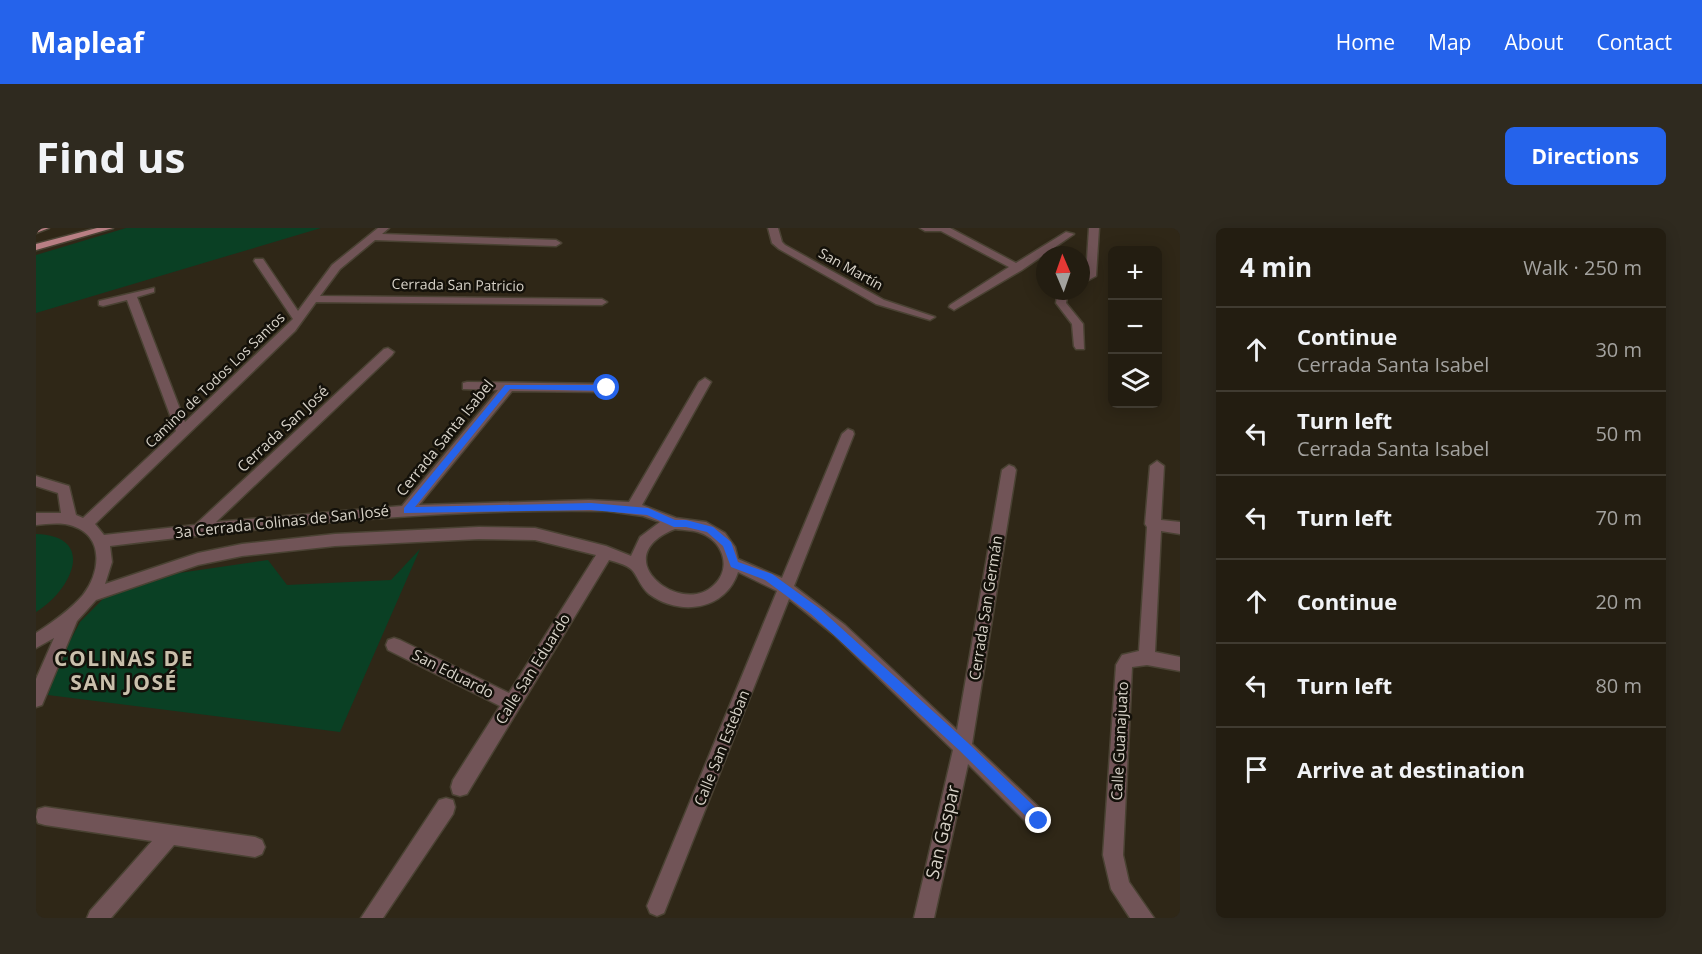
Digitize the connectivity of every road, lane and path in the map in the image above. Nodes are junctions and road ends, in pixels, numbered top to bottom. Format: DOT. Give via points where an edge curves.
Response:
graph roads {
  1 [pos="44,228"];
  2 [pos="108,228"];
  3 [pos="384,228"];
  4 [pos="773,228"];
  5 [pos="925,228"];
  6 [pos="943,228"];
  7 [pos="1094,228"];
  8 [pos="36,230"];
  9 [pos="1069,234"];
  10 [pos="370,237"];
  11 [pos="556,243"];
  12 [pos="36,247"];
  13 [pos="259,261"];
  14 [pos="1018,268"];
  15 [pos="1090,276"];
  16 [pos="150,290"];
  17 [pos="131,295"];
  18 [pos="313,299"];
  19 [pos="1062,300"];
  20 [pos="602,302"];
  21 [pos="103,303"];
  22 [pos="954,307"];
  23 [pos="930,317"];
  24 [pos="299,320"];
  25 [pos="1080,346"];
  26 [pos="388,352"];
  27 [pos="705,382"];
  28 [pos="467,386"];
  29 [pos="508,387"];
  30 [pos="607,388"];
  31 [pos="182,431"];
  32 [pos="848,434"];
  33 [pos="1157,465"];
  34 [pos="1009,470"];
  35 [pos="36,481"];
  36 [pos="632,509"];
  37 [pos="407,510"];
  38 [pos="69,518"];
  39 [pos="36,519"];
  40 [pos="86,524"];
  41 [pos="674,524"];
  42 [pos="1152,524"];
  43 [pos="1180,528"];
  44 [pos="200,529"];
  45 [pos="103,541"];
  46 [pos="606,552"];
  47 [pos="734,564"];
  48 [pos="638,565"];
  49 [pos="787,590"];
  50 [pos="90,596"];
  51 [pos="72,616"];
  52 [pos="36,641"];
  53 [pos="394,645"];
  54 [pos="1147,658"];
  55 [pos="1180,664"];
  56 [pos="36,699"];
  57 [pos="511,703"];
  58 [pos="963,746"];
  59 [pos="460,787"];
  60 [pos="446,807"];
  61 [pos="45,816"];
  62 [pos="1039,821"];
  63 [pos="171,834"];
  64 [pos="255,847"];
  65 [pos="657,906"];
  66 [pos="97,918"];
  67 [pos="371,918"];
  68 [pos="924,918"];
  69 [pos="1144,918"];
  1 -- 8 [label="main road"];
  2 -- 12 [label="main road"];
  3 -- 10 [label="street, Camino de Todos Los Santos"];
  4 -- 23 [label="street, San Martín" via="782,248 880,302"];
  5 -- 6 [label="street"];
  6 -- 14 [label="street"];
  7 -- 15 [label="street"];
  9 -- 14 [label="street"];
  10 -- 11 [label="street"];
  10 -- 18 [label="street, Camino de Todos Los Santos" via="336,267"];
  13 -- 24 [label="street"];
  14 -- 22 [label="street"];
  16 -- 17 [label="street"];
  17 -- 21 [label="street"];
  17 -- 31 [label="street"];
  18 -- 20 [label="street, Cerrada San Patricio"];
  18 -- 24 [label="street, Camino de Todos Los Santos"];
  19 -- 25 [label="street" via="1077,324"];
  24 -- 31 [label="street, Camino de Todos Los Santos"];
  26 -- 44 [label="street, Cerrada San José"];
  27 -- 36 [label="street"];
  28 -- 29 [label="street, Cerrada Santa Isabel"];
  29 -- 30 [label="street, Cerrada Santa Isabel"];
  29 -- 37 [label="street, Cerrada Santa Isabel"];
  31 -- 40 [label="street, Camino de Todos Los Santos"];
  32 -- 49 [label="street, Calle San Esteban"];
  33 -- 42 [label="street"];
  34 -- 58 [label="street, Cerrada San Germán"];
  35 -- 38 [label="street" via="64,490"];
  36 -- 37 [label="street, 3a Cerrada Colinas de San José" via="591,506"];
  36 -- 41 [label="street, 3a Cerrada Colinas de San José" via="665,517"];
  37 -- 44 [label="street, 3a Cerrada Colinas de San José"];
  38 -- 39 [label="street"];
  38 -- 40 [label="street"];
  40 -- 45 [label="street"];
  41 -- 47 [label="street" via="710,529 728,544"];
  41 -- 48 [label="street" via="646,538 639,550"];
  42 -- 43 [label="street"];
  42 -- 54 [label="street"];
  44 -- 45 [label="street, 3a Cerrada Colinas de San José"];
  45 -- 50 [label="street" via="103,572"];
  46 -- 48 [label="street, 3a Cerrada Colinas de San José"];
  46 -- 50 [label="street, 3a Cerrada Colinas de San José" via="567,540 512,533 335,540 198,559"];
  46 -- 57 [label="street, Calle San Eduardo"];
  47 -- 48 [label="street" via="724,588 712,596 690,601 666,596 652,588"];
  47 -- 49 [label="street" via="768,577"];
  49 -- 58 [label="street" via="854,645"];
  49 -- 65 [label="street, Calle San Esteban"];
  50 -- 51 [label="street"];
  51 -- 52 [label="street"];
  51 -- 56 [label="street"];
  53 -- 57 [label="street, San Eduardo"];
  54 -- 55 [label="street"];
  54 -- 69 [label="street, Calle Guanajuato" via="1128,660 1124,665 1113,855 1119,885"];
  57 -- 59 [label="street, Calle San Eduardo"];
  58 -- 62 [label="street"];
  58 -- 68 [label="street, San Gaspar"];
  60 -- 67 [label="street"];
  61 -- 63 [label="street"];
  63 -- 64 [label="street"];
  63 -- 66 [label="street"];
}
